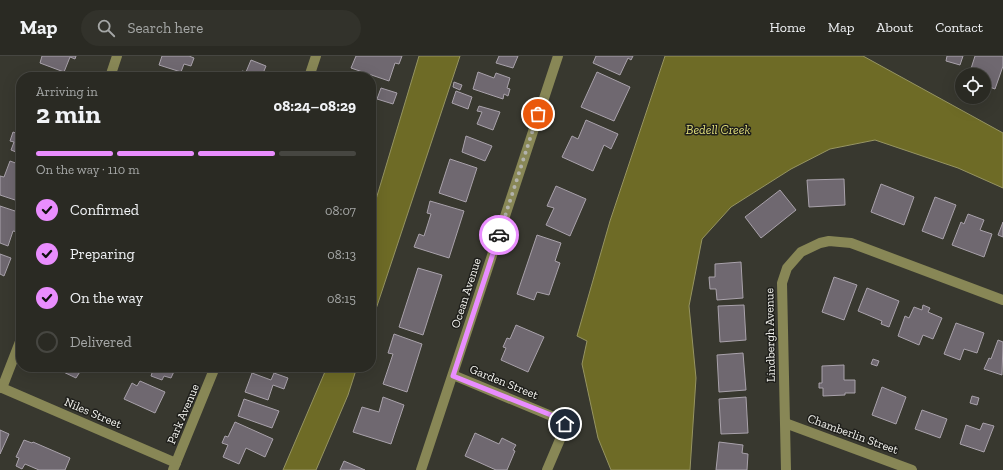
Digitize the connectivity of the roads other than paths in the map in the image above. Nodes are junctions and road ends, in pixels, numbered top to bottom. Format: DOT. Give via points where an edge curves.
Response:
graph roads {
  1 [pos="117,56"];
  2 [pos="316,56"];
  3 [pos="558,56"];
  4 [pos="112,72"];
  5 [pos="311,72"];
  6 [pos="1003,300"];
  7 [pos="16,350"];
  8 [pos="213,372"];
  9 [pos="453,376"];
  10 [pos="1,388"];
  11 [pos="785,423"];
  12 [pos="175,467"];
  13 [pos="421,470"];
  14 [pos="547,470"];
  15 [pos="786,470"];
  16 [pos="912,470"];
  1 -- 4 [label="street"];
  2 -- 5 [label="street"];
  3 -- 9 [label="street, Ocean Avenue"];
  6 -- 11 [label="street, Lindbergh Avenue" via="851,243 829,241 801,252 787,268 782,283"];
  7 -- 10 [label="street"];
  8 -- 12 [label="street, Park Avenue"];
  9 -- 13 [label="street, Ocean Avenue"];
  9 -- 14 [label="street, Garden Street" via="556,417 565,424"];
  10 -- 12 [label="street, Niles Street"];
  11 -- 15 [label="street, Lindbergh Avenue"];
  11 -- 16 [label="street, Chamberlin Street"];
}
